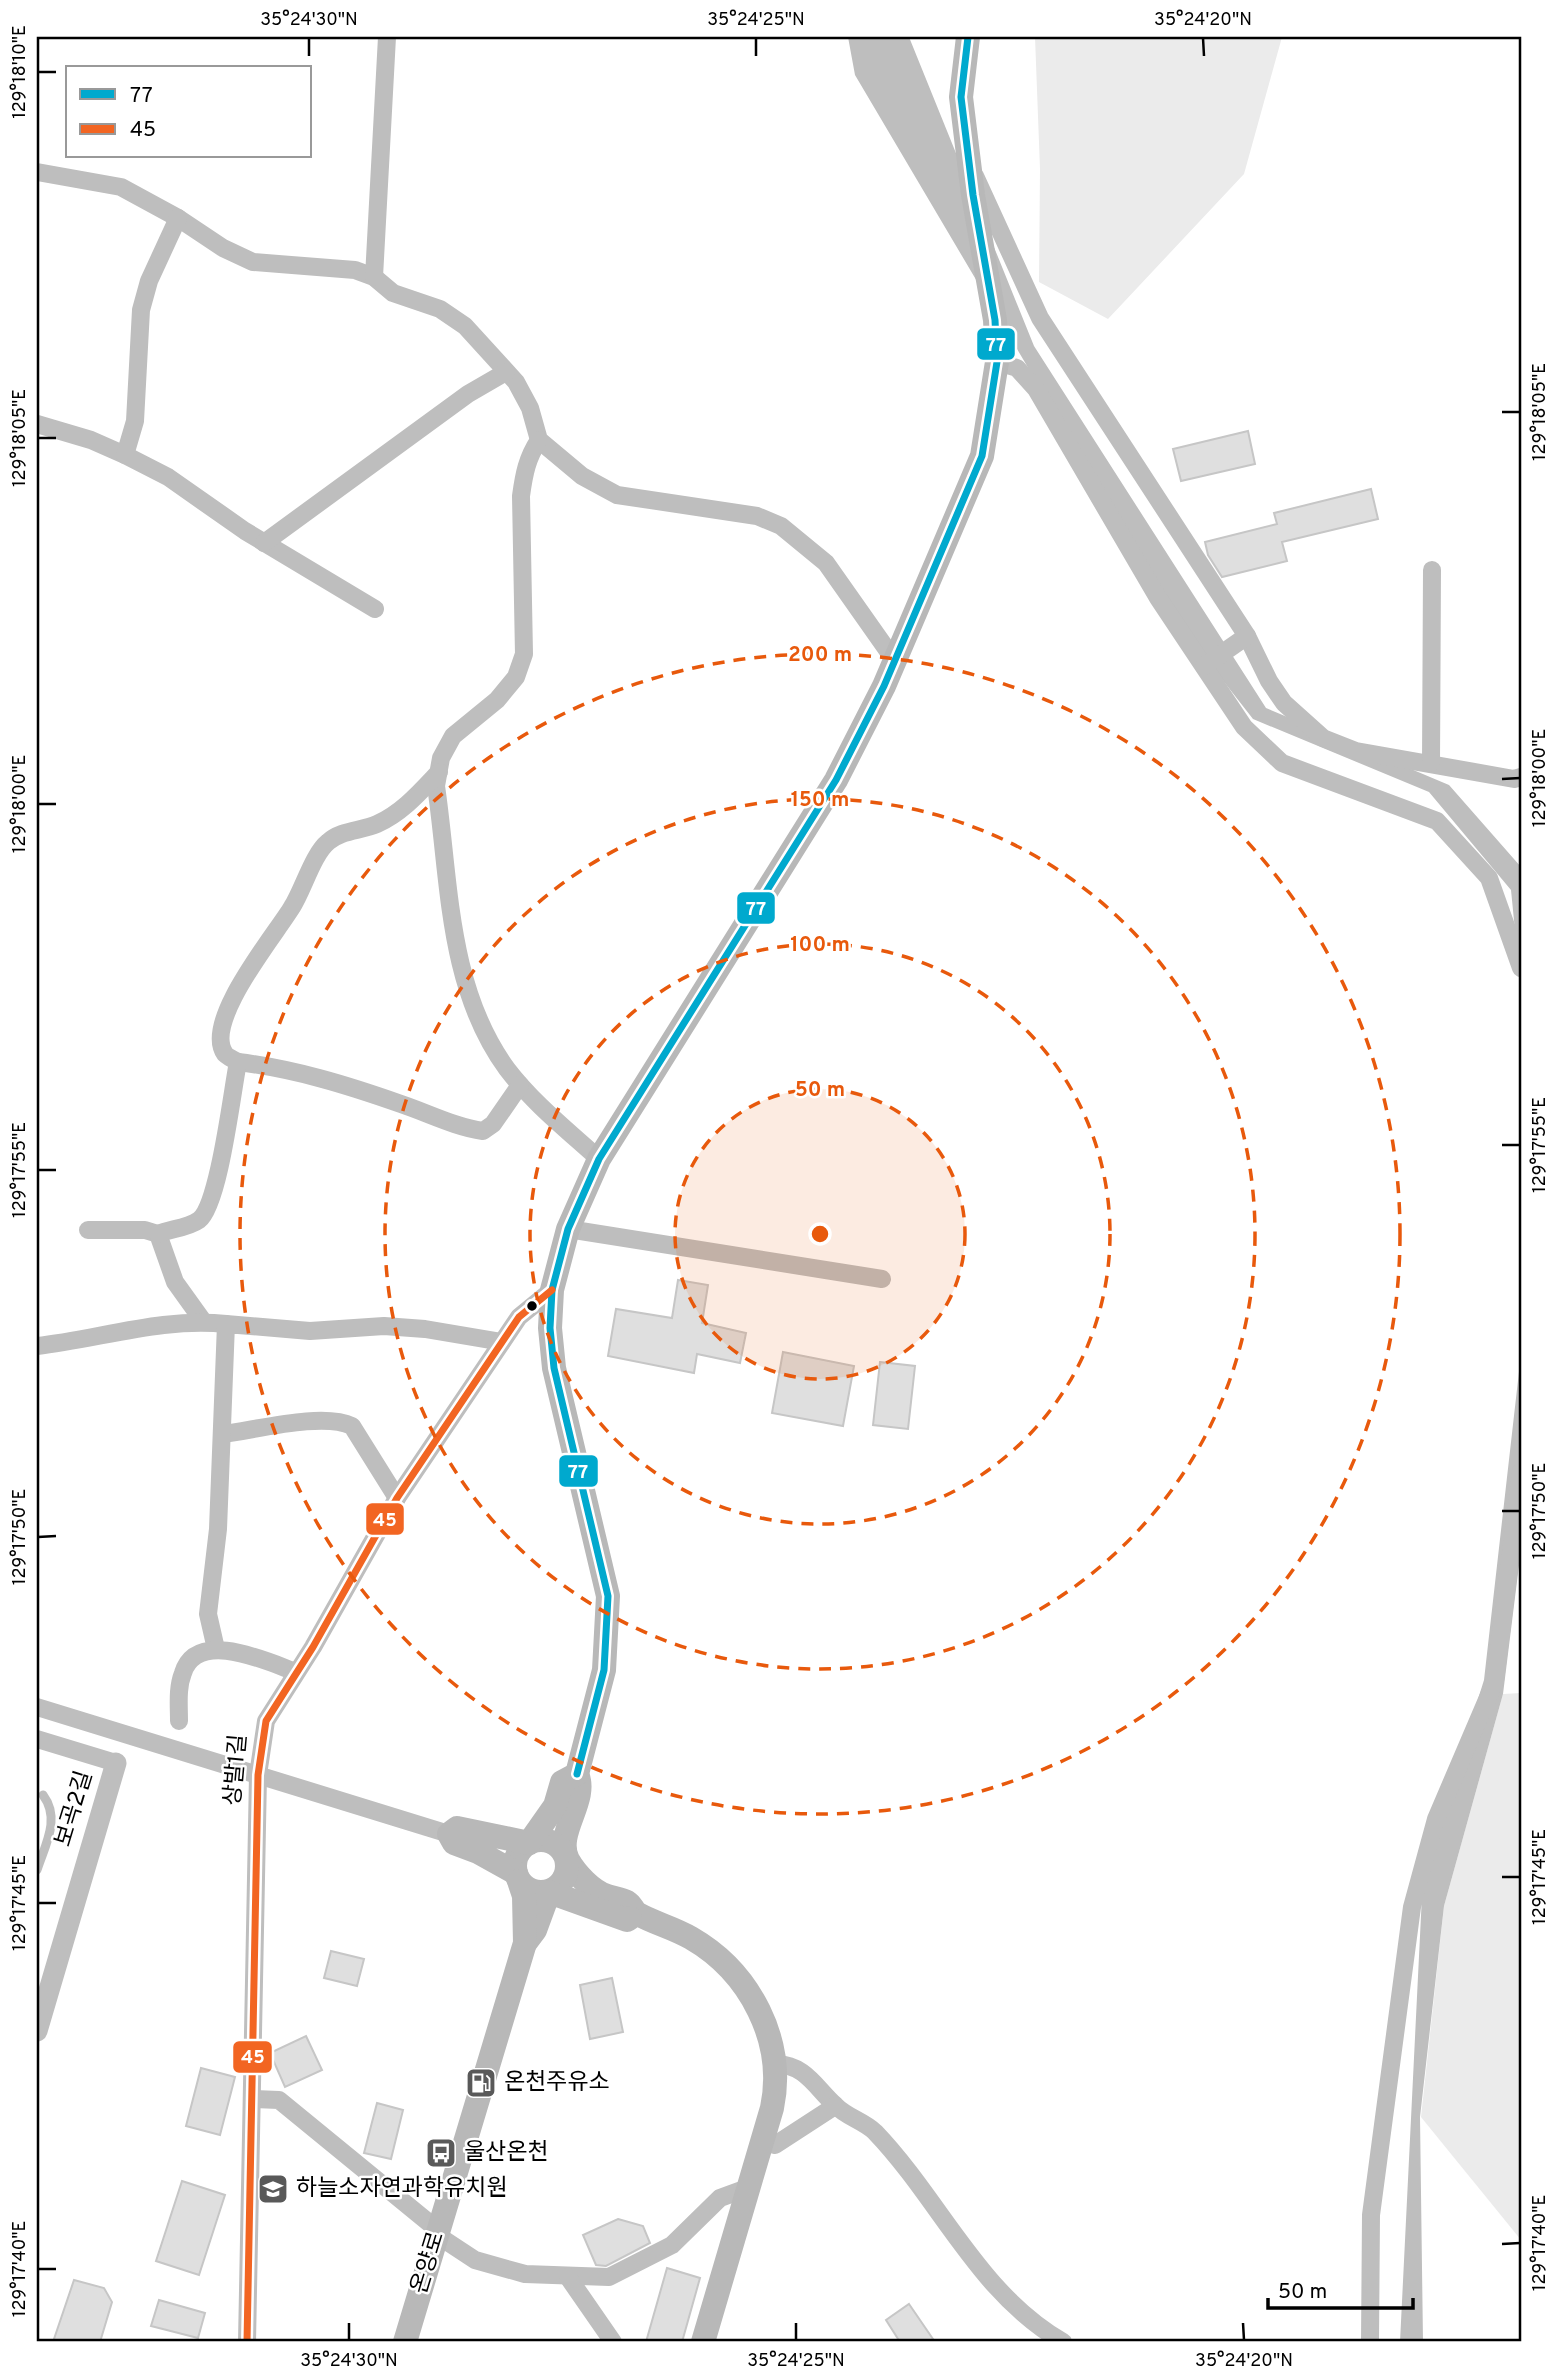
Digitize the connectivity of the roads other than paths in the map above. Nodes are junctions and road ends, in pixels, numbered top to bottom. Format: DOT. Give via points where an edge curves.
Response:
graph roads {
  1 [pos="387,37"];
  2 [pos="968,37"];
  3 [pos="969,165"];
  4 [pos="37,172"];
  5 [pos="178,218"];
  6 [pos="374,277"];
  7 [pos="997,362"];
  8 [pos="506,372"];
  9 [pos="37,424"];
  10 [pos="539,440"];
  11 [pos="125,456"];
  12 [pos="264,543"];
  13 [pos="1432,570"];
  14 [pos="375,609"];
  15 [pos="1242,640"];
  16 [pos="895,661"];
  17 [pos="1208,664"];
  18 [pos="1431,763"];
  19 [pos="439,772"];
  20 [pos="1521,777"];
  21 [pos="1521,968"];
  22 [pos="238,1062"];
  23 [pos="520,1085"];
  24 [pos="599,1159"];
  25 [pos="568,1229"];
  26 [pos="88,1230"];
  27 [pos="158,1234"];
  28 [pos="881,1279"];
  29 [pos="552,1290"];
  30 [pos="203,1321"];
  31 [pos="226,1324"];
  32 [pos="502,1342"];
  33 [pos="37,1346"];
  34 [pos="223,1434"];
  35 [pos="1521,1472"];
  36 [pos="397,1498"];
  37 [pos="216,1649"];
  38 [pos="296,1672"];
  39 [pos="37,1707"];
  40 [pos="180,1721"];
  41 [pos="37,1738"];
  42 [pos="116,1763"];
  43 [pos="577,1774"];
  44 [pos="258,1775"];
  45 [pos="43,1795"];
  46 [pos="449,1833"];
  47 [pos="529,1843"];
  48 [pos="567,1858"];
  49 [pos="37,1870"];
  50 [pos="517,1877"];
  51 [pos="549,1892"];
  52 [pos="586,1907"];
  53 [pos="636,1913"];
  54 [pos="525,1943"];
  55 [pos="37,2031"];
  56 [pos="776,2064"];
  57 [pos="254,2098"];
  58 [pos="835,2106"];
  59 [pos="763,2142"];
  60 [pos="750,2187"];
  61 [pos="438,2233"];
  62 [pos="568,2277"];
  63 [pos="247,2342"];
  64 [pos="405,2342"];
  65 [pos="613,2342"];
  66 [pos="703,2342"];
  67 [pos="1063,2342"];
  68 [pos="1370,2342"];
  1 -- 6 [label="street"];
  2 -- 3 [label="main road" via="961,97"];
  3 -- 7 [label="main road" via="995,320"];
  3 -- 15 [label="street" via="1040,318"];
  4 -- 5 [label="street" via="121,187"];
  5 -- 6 [label="street" via="253,262 355,270"];
  5 -- 11 [label="street" via="141,310 135,421"];
  6 -- 8 [label="street" via="393,293 440,309 465,326"];
  7 -- 16 [label="main road" via="982,456"];
  7 -- 17 [label="street" via="1017,368 1036,389 1158,598"];
  8 -- 10 [label="street" via="530,408"];
  8 -- 12 [label="street" via="468,394"];
  9 -- 11 [label="street"];
  10 -- 16 [label="street" via="582,476 617,495 757,516 782,526 826,563"];
  10 -- 19 [label="street" via="524,470 521,496 524,654 516,677 497,700 453,736"];
  11 -- 12 [label="street" via="168,477"];
  12 -- 14 [label="street"];
  13 -- 18 [label="street"];
  15 -- 17 [label="street"];
  15 -- 18 [label="street" via="1284,703 1323,738 1356,751"];
  16 -- 24 [label="main road" via="836,779"];
  17 -- 21 [label="street" via="1244,727 1282,763 1437,821 1489,878"];
  18 -- 20 [label="street"];
  19 -- 22 [label="street" via="397,813 378,824 337,834 325,844 294,904 230,1004 221,1045 226,1055"];
  19 -- 23 [label="street" via="436,786 456,955 485,1031"];
  22 -- 23 [label="street" via="327,1079 484,1131"];
  22 -- 27 [label="street" via="206,1213 197,1222"];
  23 -- 24 [label="street"];
  24 -- 25 [label="main road"];
  25 -- 28 [label="street"];
  25 -- 29 [label="main road"];
  26 -- 27 [label="street"];
  27 -- 30 [label="street" via="175,1282"];
  29 -- 32 [label="street, 상발1길" via="519,1317"];
  29 -- 43 [label="main road" via="554,1368 608,1596 604,1670"];
  30 -- 31 [label="street"];
  30 -- 33 [label="street"];
  31 -- 32 [label="street" via="310,1331 411,1328"];
  31 -- 34 [label="street"];
  32 -- 36 [label="street, 상발1길"];
  34 -- 36 [label="street" via="343,1422 352,1426"];
  34 -- 37 [label="street" via="208,1614"];
  35 -- 68 [label="street" via="1495,1681 1436,1819 1412,1907 1371,2215"];
  36 -- 38 [label="street, 상발1길"];
  37 -- 38 [label="street" via="237,1650"];
  37 -- 40 [label="street" via="183,1669"];
  38 -- 44 [label="street, 상발1길" via="266,1721"];
  39 -- 44 [label="street"];
  41 -- 42 [label="street"];
  42 -- 55 [label="street, 보곡2길"];
  43 -- 47 [label="main road" via="562,1782 555,1806"];
  43 -- 48 [label="main road" via="582,1785 566,1838"];
  44 -- 46 [label="street"];
  44 -- 57 [label="street, 상발1길"];
  45 -- 49 [label="lane" via="51,1806 53,1821"];
  46 -- 47 [label="main road" via="457,1828"];
  46 -- 50 [label="main road" via="454,1843"];
  47 -- 48 [label="main road" via="547,1840"];
  47 -- 50 [label="main road" via="517,1856"];
  48 -- 51 [label="main road" via="566,1875"];
  48 -- 53 [label="main road" via="591,1886 629,1903"];
  50 -- 51 [label="main road" via="532,1891"];
  50 -- 54 [label="main road" via="524,1896"];
  51 -- 52 [label="main road"];
  51 -- 54 [label="main road" via="535,1930"];
  52 -- 53 [label="main road" via="627,1920"];
  52 -- 54 [label="main road" via="566,1913 542,1936"];
  53 -- 56 [label="main road" via="690,1937 729,1968 754,2001"];
  54 -- 61 [label="main road, 온양로"];
  56 -- 58 [label="street" via="792,2065 810,2077"];
  56 -- 59 [label="main road" via="777,2084"];
  57 -- 61 [label="street" via="279,2100"];
  57 -- 63 [label="street, 상발1길"];
  58 -- 59 [label="street" via="775,2145"];
  58 -- 67 [label="street" via="873,2130 995,2289"];
  59 -- 60 [label="main road"];
  60 -- 62 [label="street" via="720,2198 672,2245 610,2277"];
  60 -- 66 [label="main road"];
  61 -- 62 [label="street" via="475,2260 525,2274"];
  61 -- 64 [label="main road, 온양로"];
  62 -- 65 [label="street"];
}
